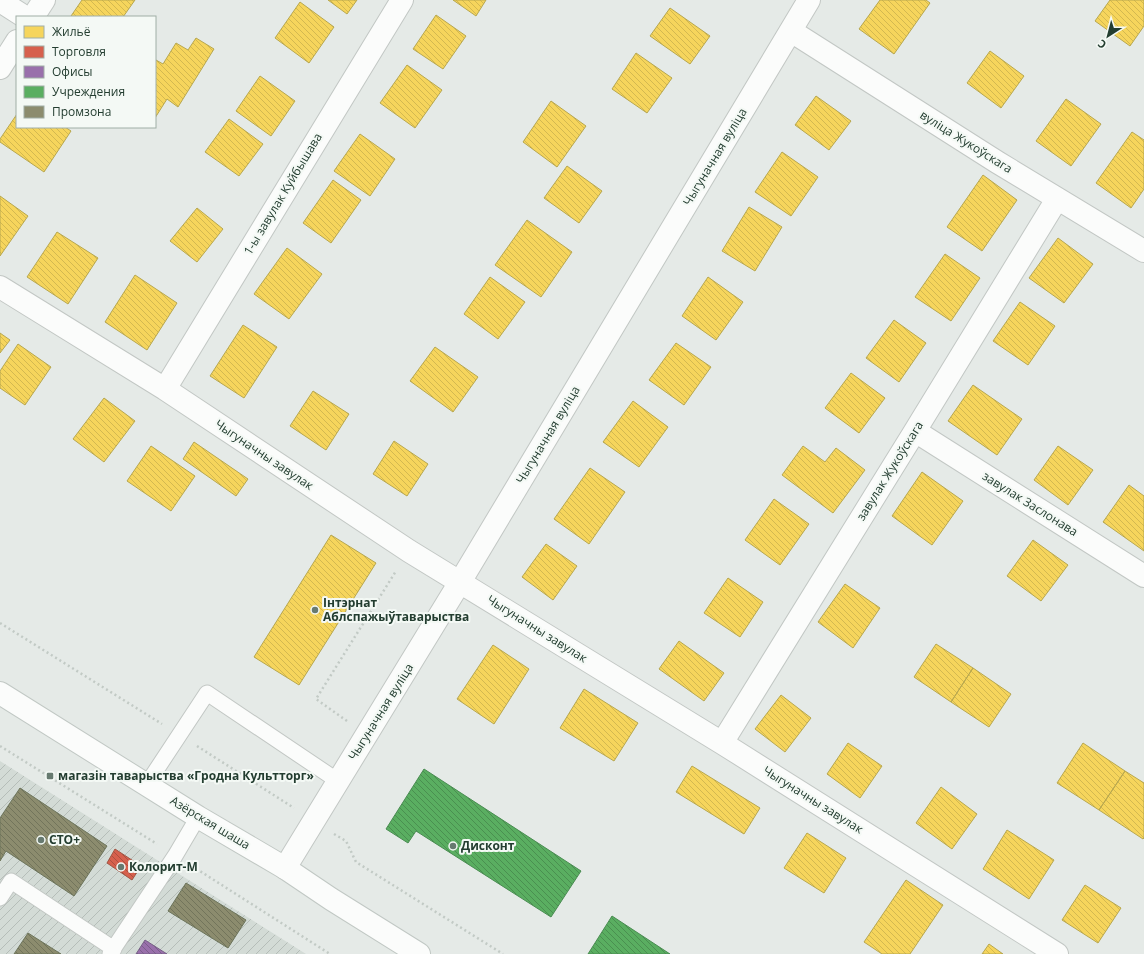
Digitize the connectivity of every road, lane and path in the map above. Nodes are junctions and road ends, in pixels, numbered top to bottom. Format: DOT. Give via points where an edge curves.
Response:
graph roads {
  1 [pos="44,0"];
  2 [pos="402,0"];
  3 [pos="809,0"];
  4 [pos="0,1"];
  5 [pos="23,16"];
  6 [pos="34,16"];
  7 [pos="791,31"];
  8 [pos="16,43"];
  9 [pos="0,68"];
  10 [pos="1057,199"];
  11 [pos="1144,251"];
  12 [pos="0,287"];
  13 [pos="165,389"];
  14 [pos="915,431"];
  15 [pos="409,551"];
  16 [pos="1144,576"];
  17 [pos="460,582"];
  18 [pos="0,623"];
  19 [pos="0,693"];
  20 [pos="180,735"];
  21 [pos="367,735"];
  22 [pos="722,743"];
  23 [pos="0,746"];
  24 [pos="338,781"];
  25 [pos="148,784"];
  26 [pos="198,817"];
  27 [pos="314,822"];
  28 [pos="175,856"];
  29 [pos="285,868"];
  30 [pos="0,898"];
  31 [pos="112,952"];
  32 [pos="330,954"];
  33 [pos="419,954"];
  34 [pos="502,954"];
  35 [pos="1057,954"];
  1 -- 6 [label="street"];
  2 -- 13 [label="street, 1-ы завулак Куйбышава"];
  3 -- 7 [label="street, Чыгуначная вуліца"];
  4 -- 5 [label="street"];
  7 -- 10 [label="street, вуліца Жукоўскага"];
  7 -- 17 [label="street, Чыгуначная вуліца"];
  8 -- 9 [label="street"];
  10 -- 11 [label="street, вуліца Жукоўскага"];
  10 -- 14 [label="street, завулак Жукоўскага"];
  12 -- 13 [label="street, Чыгуначны завулак"];
  13 -- 15 [label="street, Чыгуначны завулак"];
  14 -- 16 [label="street, завулак Заслонава"];
  14 -- 22 [label="street, завулак Жукоўскага"];
  15 -- 17 [label="street, Чыгуначны завулак"];
  15 -- 21 [label="path" via="316,699"];
  17 -- 21 [label="street, Чыгуначная вуліца"];
  17 -- 22 [label="street, Чыгуначны завулак"];
  18 -- 20 [label="path"];
  19 -- 25 [label="street, Азёрская шаша"];
  20 -- 24 [label="lane" via="206,693"];
  20 -- 25 [label="lane"];
  20 -- 27 [label="path"];
  21 -- 24 [label="street, Чыгуначная вуліца"];
  22 -- 35 [label="street, Чыгуначны завулак"];
  23 -- 28 [label="path"];
  24 -- 27 [label="street, Чыгуначная вуліца"];
  25 -- 26 [label="street, Азёрская шаша"];
  26 -- 28 [label="lane"];
  26 -- 29 [label="street, Азёрская шаша"];
  27 -- 29 [label="street, Чыгуначная вуліца"];
  27 -- 34 [label="path" via="346,841 356,862"];
  28 -- 31 [label="lane"];
  28 -- 32 [label="path"];
  29 -- 33 [label="street, Азёрская шаша"];
  30 -- 31 [label="lane" via="11,881"];
}
